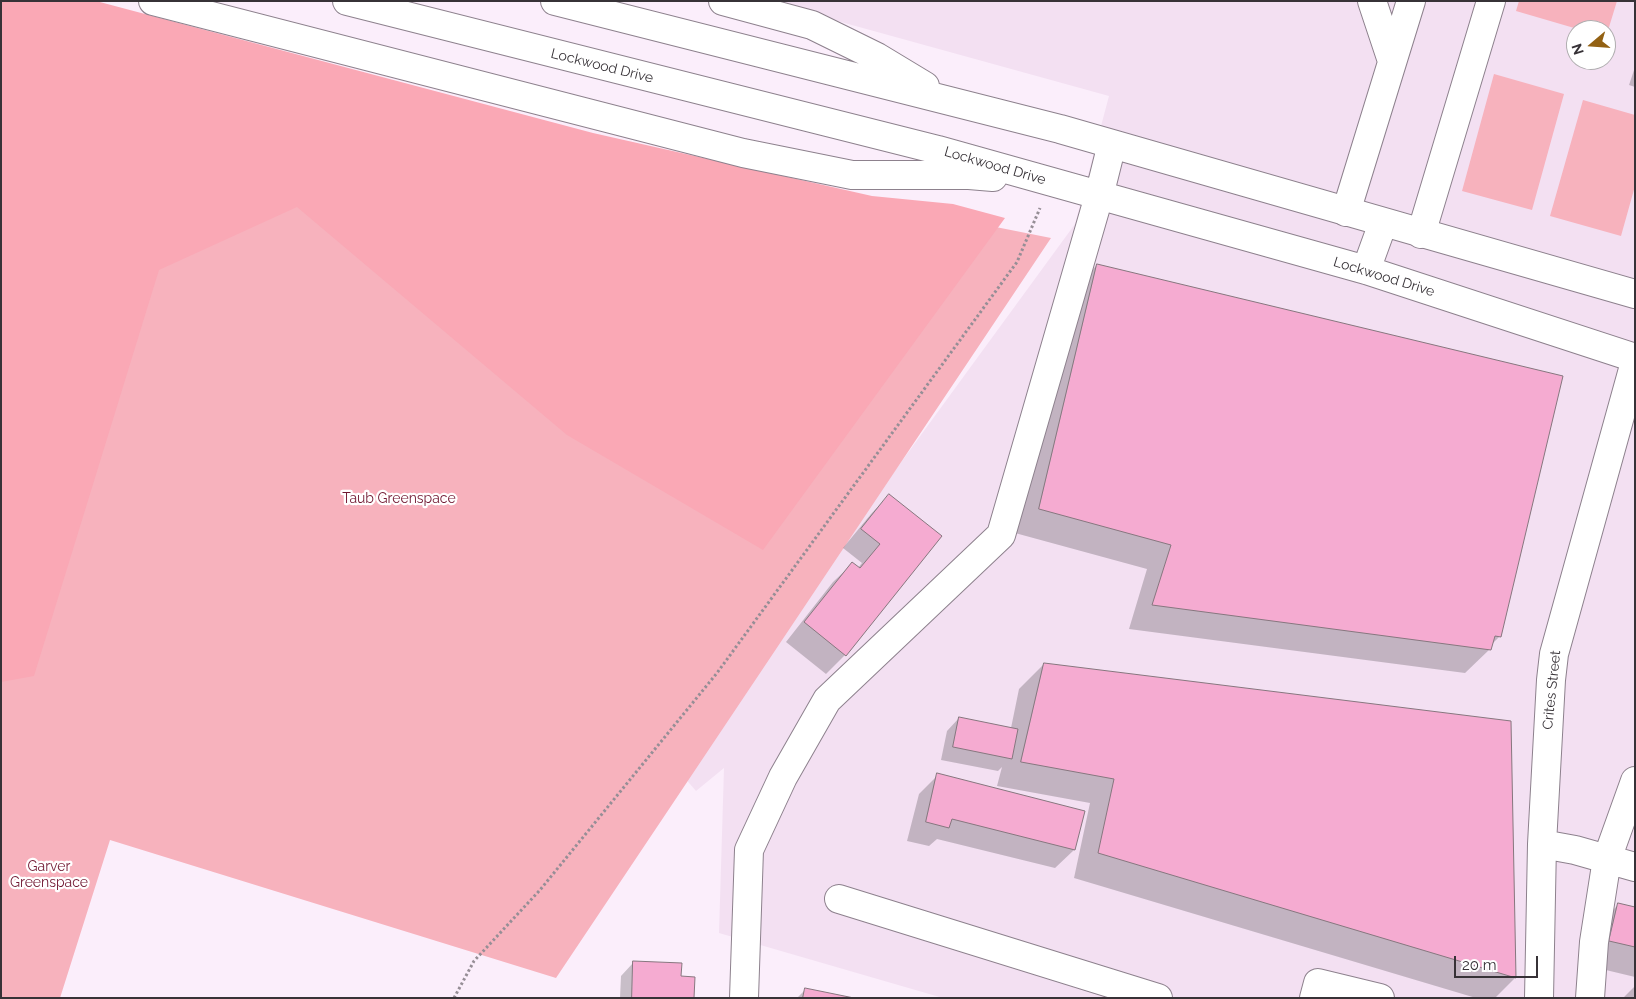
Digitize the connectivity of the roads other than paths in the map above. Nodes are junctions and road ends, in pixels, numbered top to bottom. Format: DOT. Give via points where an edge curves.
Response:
graph roads {
  1 [pos="153,1"];
  2 [pos="347,1"];
  3 [pos="555,1"];
  4 [pos="723,1"];
  5 [pos="1372,1"];
  6 [pos="1411,1"];
  7 [pos="1491,1"];
  8 [pos="1392,61"];
  9 [pos="950,101"];
  10 [pos="1112,144"];
  11 [pos="1047,181"];
  12 [pos="1098,196"];
  13 [pos="1346,212"];
  14 [pos="1383,223"];
  15 [pos="1421,234"];
  16 [pos="1366,270"];
  17 [pos="1635,294"];
  18 [pos="1635,358"];
  19 [pos="1635,362"];
  20 [pos="1635,781"];
  21 [pos="1542,844"];
  22 [pos="1607,859"];
  23 [pos="1635,867"];
  24 [pos="839,900"];
  25 [pos="1316,990"];
  26 [pos="744,998"];
  27 [pos="1158,998"];
  28 [pos="1380,998"];
  29 [pos="1539,998"];
  30 [pos="1590,998"];
  1 -- 11 [label="main road" via="743,153 834,172 852,175 969,175"];
  2 -- 11 [label="main road, Lockwood Drive" via="938,150"];
  3 -- 9 [label="main road"];
  4 -- 9 [label="main road" via="812,25 877,57"];
  5 -- 8 [label="main road"];
  6 -- 8 [label="main road"];
  7 -- 15 [label="main road"];
  8 -- 13 [label="main road"];
  9 -- 10 [label="main road"];
  10 -- 12 [label="main road"];
  10 -- 13 [label="main road"];
  11 -- 12 [label="main road, Lockwood Drive"];
  12 -- 16 [label="main road, Lockwood Drive"];
  12 -- 26 [label="main road" via="1000,535 827,700 783,777 749,850"];
  13 -- 14 [label="main road"];
  14 -- 15 [label="main road"];
  14 -- 16 [label="main road"];
  15 -- 17 [label="main road"];
  16 -- 18 [label="main road, Lockwood Drive"];
  19 -- 21 [label="main road, Crites Street" via="1554,654"];
  20 -- 22 [label="main road"];
  21 -- 22 [label="main road"];
  21 -- 29 [label="main road, Crites Street"];
  22 -- 23 [label="main road"];
  22 -- 30 [label="main road" via="1594,942"];
  24 -- 27 [label="main road"];
  25 -- 28 [label="main road"];
}
